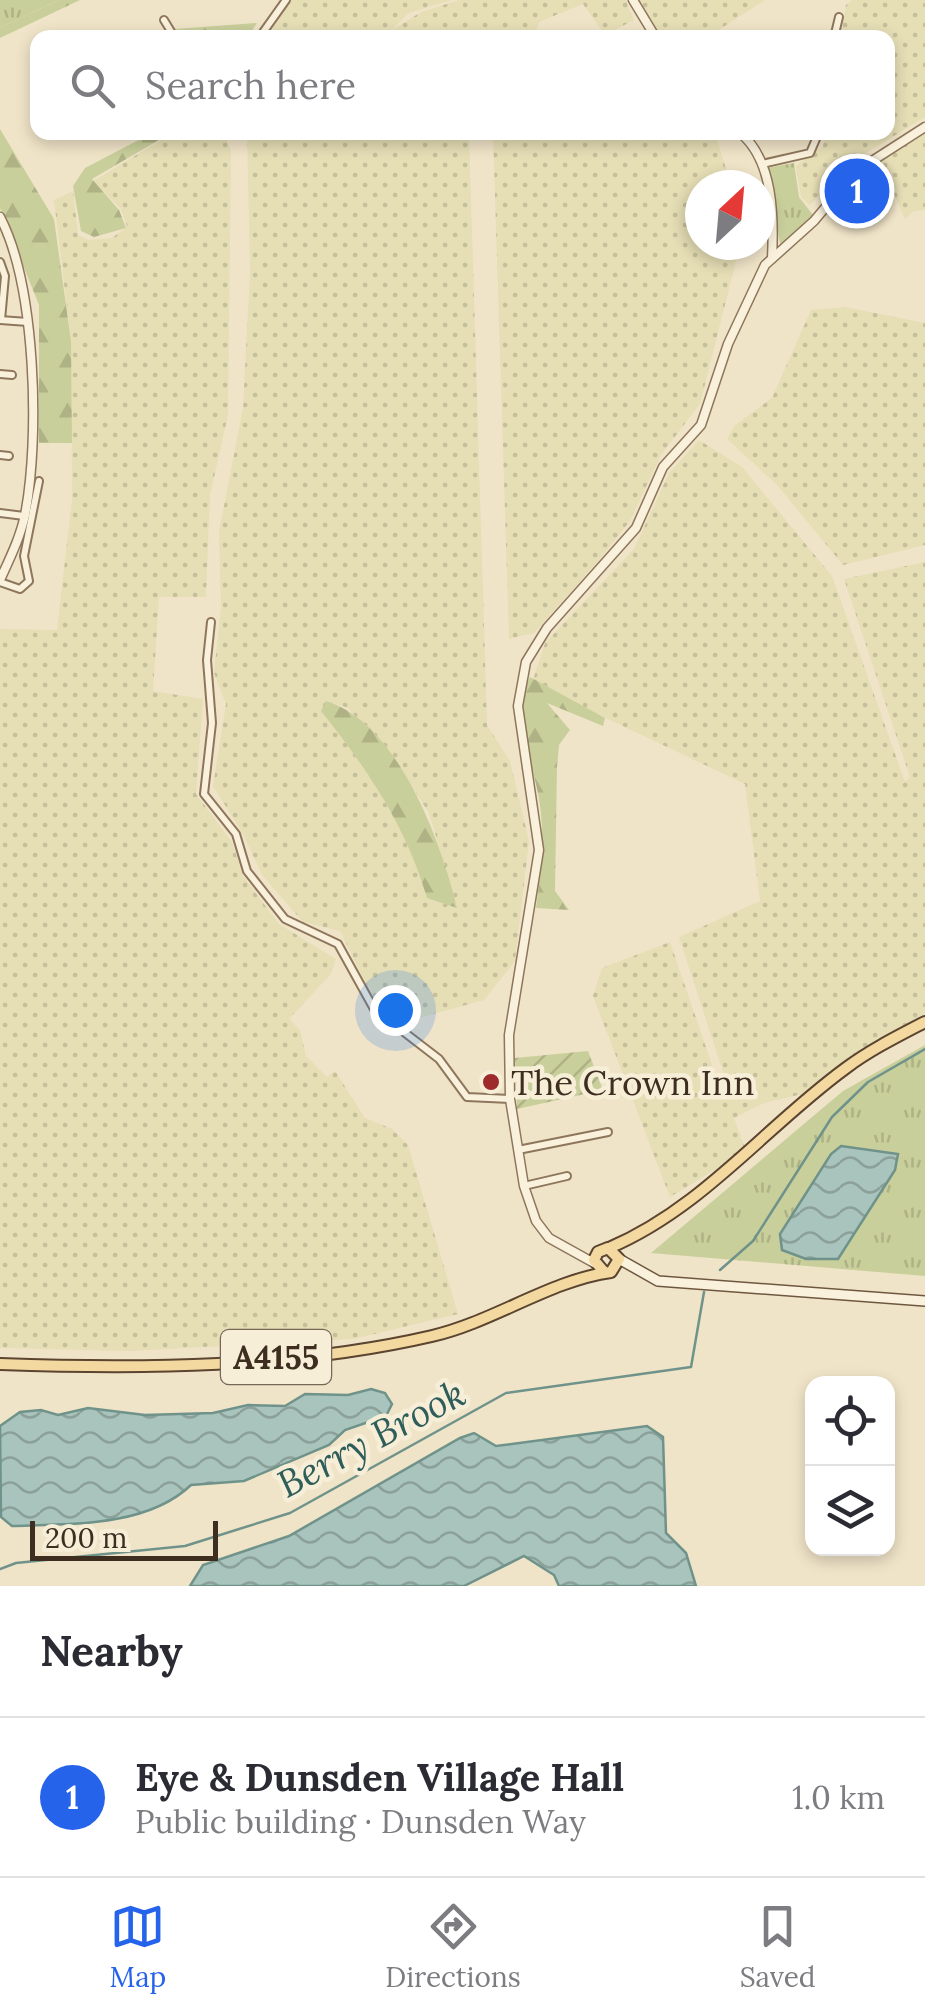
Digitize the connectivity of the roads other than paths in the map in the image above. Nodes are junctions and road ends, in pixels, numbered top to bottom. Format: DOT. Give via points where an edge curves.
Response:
graph roads {
  1 [pos="286,0"];
  2 [pos="633,0"];
  3 [pos="839,17"];
  4 [pos="164,20"];
  5 [pos="170,30"];
  6 [pos="265,30"];
  7 [pos="651,30"];
  8 [pos="836,30"];
  9 [pos="925,127"];
  10 [pos="745,140"];
  11 [pos="815,140"];
  12 [pos="762,164"];
  13 [pos="763,170"];
  14 [pos="0,217"];
  15 [pos="775,255"];
  16 [pos="771,260"];
  17 [pos="0,262"];
  18 [pos="1,320"];
  19 [pos="29,322"];
  20 [pos="0,374"];
  21 [pos="12,375"];
  22 [pos="40,485"];
  23 [pos="0,513"];
  24 [pos="24,516"];
  25 [pos="0,581"];
  26 [pos="211,622"];
  27 [pos="925,1022"];
  28 [pos="510,1099"];
  29 [pos="608,1132"];
  30 [pos="518,1150"];
  31 [pos="567,1176"];
  32 [pos="524,1186"];
  33 [pos="630,1240"];
  34 [pos="604,1249"];
  35 [pos="579,1251"];
  36 [pos="619,1259"];
  37 [pos="594,1263"];
  38 [pos="634,1271"];
  39 [pos="609,1272"];
  40 [pos="582,1278"];
  41 [pos="925,1301"];
  42 [pos="0,1364"];
  1 -- 6 [label="street"];
  2 -- 7 [label="street"];
  3 -- 8 [label="street"];
  4 -- 5 [label="street"];
  9 -- 15 [label="street" via="855,172"];
  10 -- 12 [label="street"];
  11 -- 12 [label="street" via="810,152"];
  12 -- 13 [label="street"];
  14 -- 19 [label="street" via="15,250"];
  16 -- 28 [label="street" via="734,329 702,425 663,468 636,528 547,628 526,662 518,706 539,850 509,1036"];
  17 -- 18 [label="street"];
  18 -- 19 [label="street"];
  19 -- 24 [label="street"];
  20 -- 21 [label="street"];
  22 -- 25 [label="street" via="24,556 30,581 20,589"];
  23 -- 24 [label="street"];
  24 -- 25 [label="street"];
  26 -- 28 [label="street" via="212,723 204,794 236,834 248,871 291,924 338,944 374,1009 439,1059 468,1097"];
  27 -- 33 [label="main road" via="846,1068 746,1157"];
  28 -- 30 [label="street"];
  29 -- 30 [label="street"];
  30 -- 32 [label="street"];
  31 -- 32 [label="street"];
  32 -- 35 [label="street" via="541,1230"];
  33 -- 34 [label="main road"];
  33 -- 36 [label="main road"];
  34 -- 35 [label="street"];
  34 -- 36 [label="main road"];
  34 -- 37 [label="main road"];
  35 -- 37 [label="street"];
  36 -- 38 [label="main road"];
  36 -- 39 [label="main road"];
  37 -- 39 [label="main road"];
  37 -- 40 [label="main road, A4155"];
  38 -- 39 [label="main road"];
  38 -- 41 [label="main road" via="671,1282"];
  39 -- 40 [label="main road, A4155"];
  40 -- 42 [label="main road, A4155" via="484,1321 386,1344 230,1361"];
}
